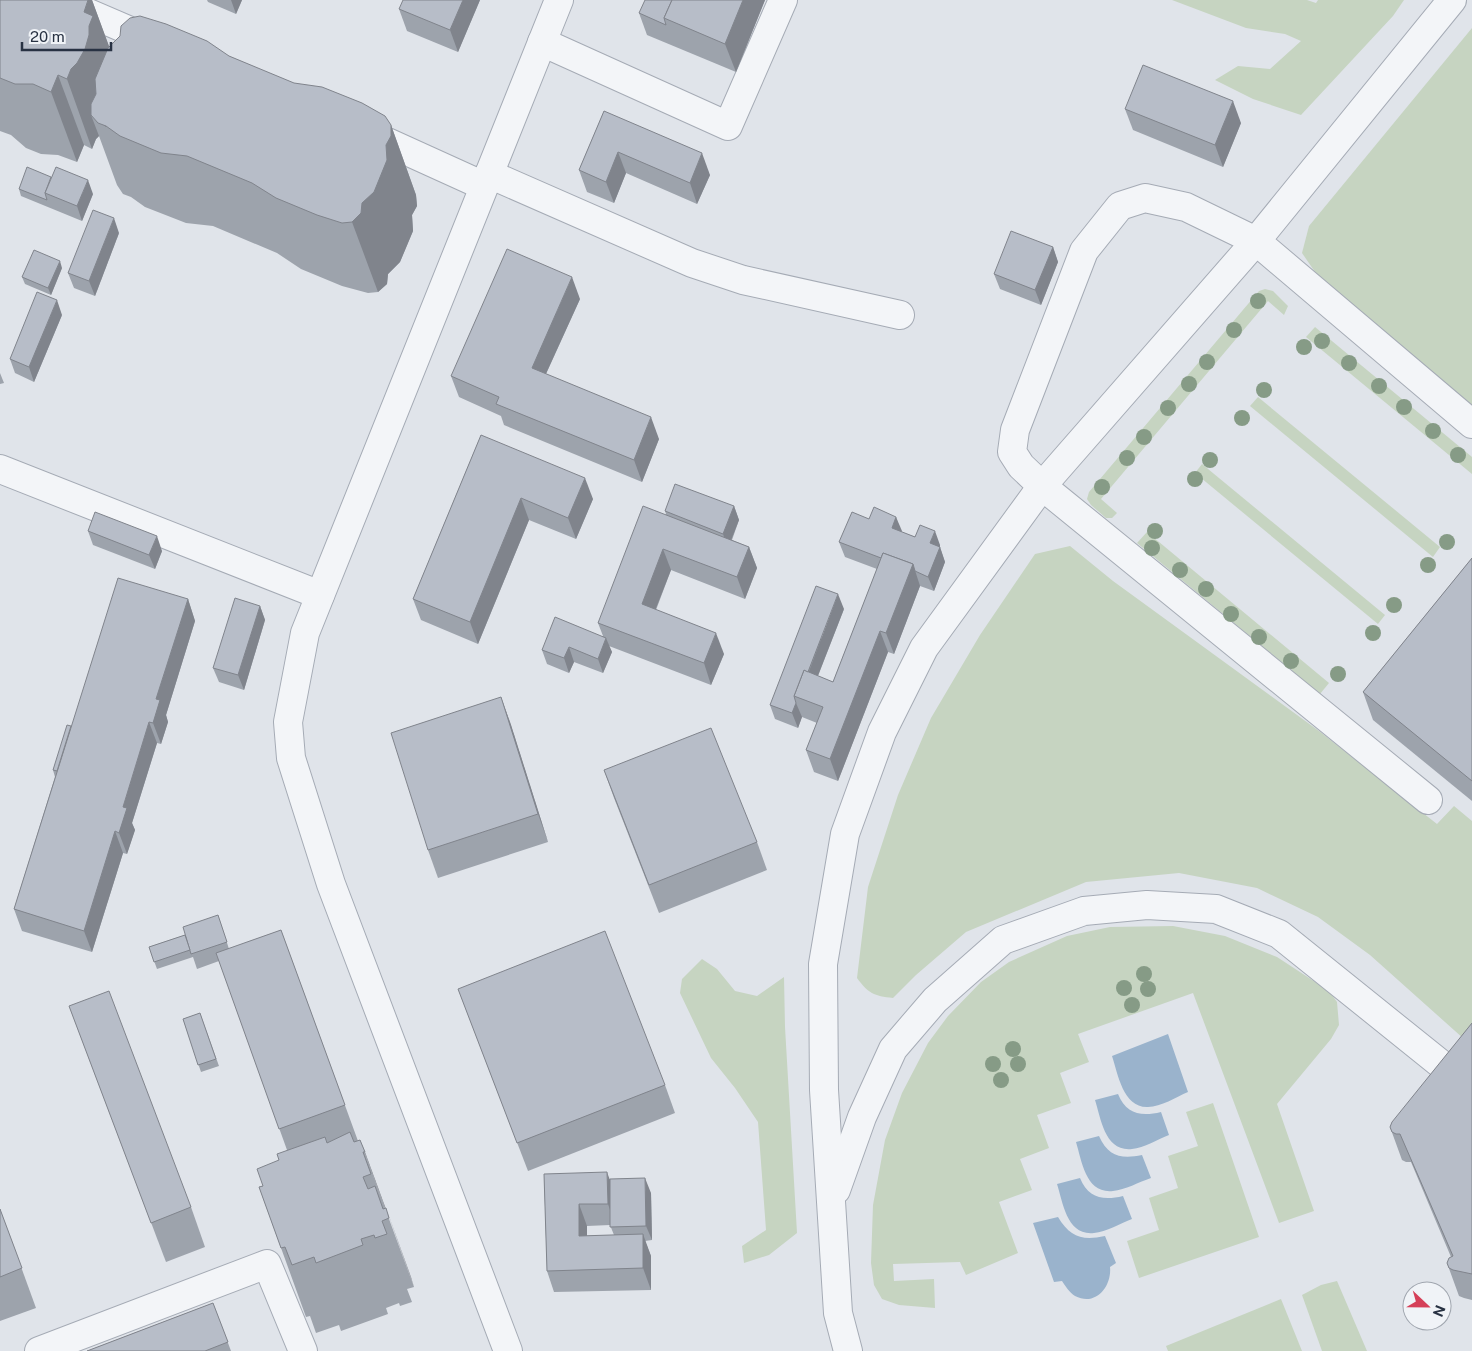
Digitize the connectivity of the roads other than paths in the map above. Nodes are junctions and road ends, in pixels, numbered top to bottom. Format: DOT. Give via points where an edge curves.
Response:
graph roads {
  1 [pos="559,0"];
  2 [pos="783,0"];
  3 [pos="1452,0"];
  4 [pos="70,2"];
  5 [pos="542,42"];
  6 [pos="175,50"];
  7 [pos="339,120"];
  8 [pos="486,180"];
  9 [pos="1256,241"];
  10 [pos="900,314"];
  11 [pos="1472,424"];
  12 [pos="0,469"];
  13 [pos="1042,486"];
  14 [pos="320,595"];
  15 [pos="1428,800"];
  16 [pos="1452,1073"];
  17 [pos="832,1201"];
  18 [pos="39,1351"];
  19 [pos="303,1351"];
  20 [pos="508,1351"];
  21 [pos="848,1351"];
  1 -- 5 [label="street"];
  2 -- 5 [label="street" via="728,126"];
  3 -- 9 [label="street"];
  4 -- 6 [label="street"];
  5 -- 8 [label="street"];
  7 -- 8 [label="street"];
  8 -- 10 [label="street" via="692,264 743,280"];
  8 -- 14 [label="street"];
  9 -- 11 [label="street"];
  9 -- 13 [label="street"];
  9 -- 13 [label="street" via="1186,207 1145,198 1120,206 1084,250 1015,430 1012,452 1021,466"];
  12 -- 14 [label="street"];
  13 -- 15 [label="street"];
  13 -- 17 [label="street" via="924,648 882,732 845,834 823,964 824,1090"];
  14 -- 20 [label="street" via="305,633 288,722 291,758 331,884"];
  16 -- 17 [label="street" via="1279,934 1216,910 1147,905 1084,911 1003,940 935,1000 893,1049 862,1117"];
  17 -- 21 [label="street" via="838,1313"];
  18 -- 19 [label="street" via="267,1264"];
}
